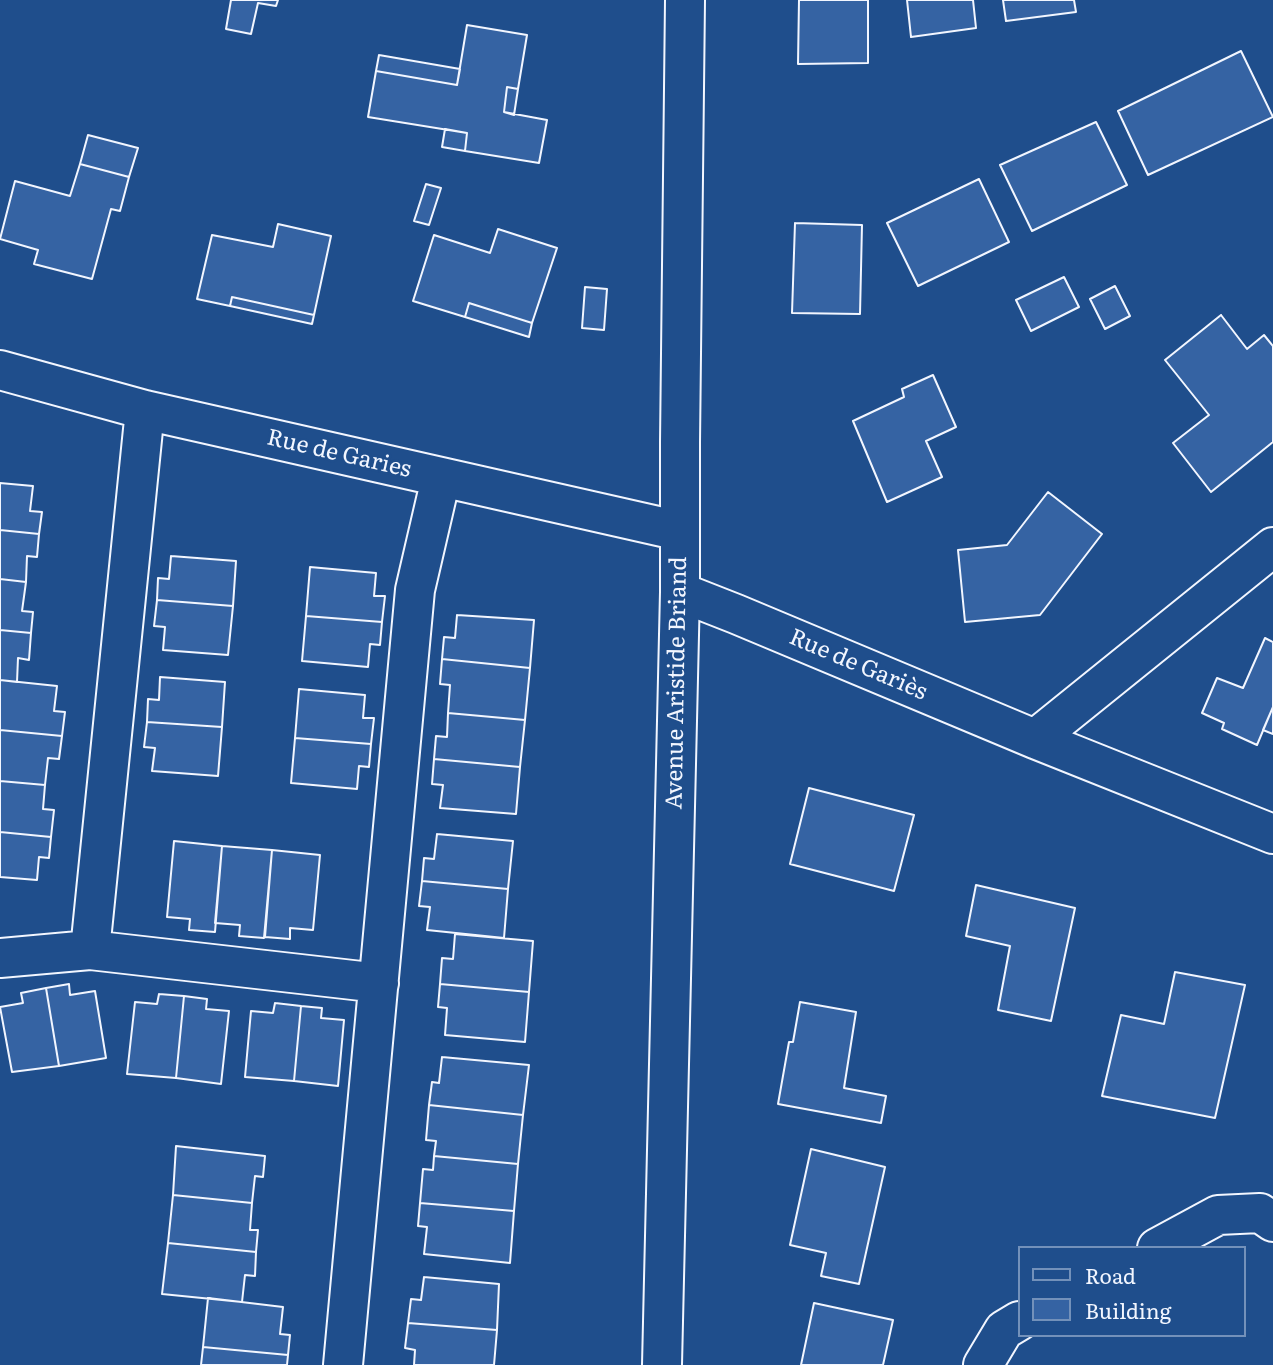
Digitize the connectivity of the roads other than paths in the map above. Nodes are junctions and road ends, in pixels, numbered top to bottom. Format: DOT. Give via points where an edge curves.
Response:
graph roads {
  1 [pos="685,0"];
  2 [pos="0,370"];
  3 [pos="145,410"];
  4 [pos="441,478"];
  5 [pos="680,531"];
  6 [pos="1273,547"];
  7 [pos="680,592"];
  8 [pos="1035,738"];
  9 [pos="1273,834"];
  10 [pos="90,950"];
  11 [pos="0,958"];
  12 [pos="379,983"];
  13 [pos="1273,1222"];
  14 [pos="1161,1246"];
  15 [pos="1018,1322"];
  16 [pos="343,1365"];
  17 [pos="662,1365"];
  18 [pos="983,1365"];
  1 -- 5 [label="street, Avenue Aristide Briand"];
  2 -- 3 [label="street, Rue de Garies"];
  3 -- 4 [label="street, Rue de Garies"];
  3 -- 10 [label="street"];
  4 -- 5 [label="street, Rue de Garies"];
  4 -- 12 [label="street" via="415,590"];
  5 -- 7 [label="street, Avenue Aristide Briand"];
  6 -- 8 [label="street"];
  7 -- 8 [label="street, Rue de Gariès"];
  7 -- 17 [label="street, Avenue Aristide Briand"];
  8 -- 9 [label="street, Rue de Gariès"];
  10 -- 11 [label="street"];
  10 -- 12 [label="street"];
  12 -- 16 [label="street"];
  13 -- 14 [label="street" via="1259,1213 1218,1216"];
  15 -- 18 [label="street" via="1004,1329"];
}
